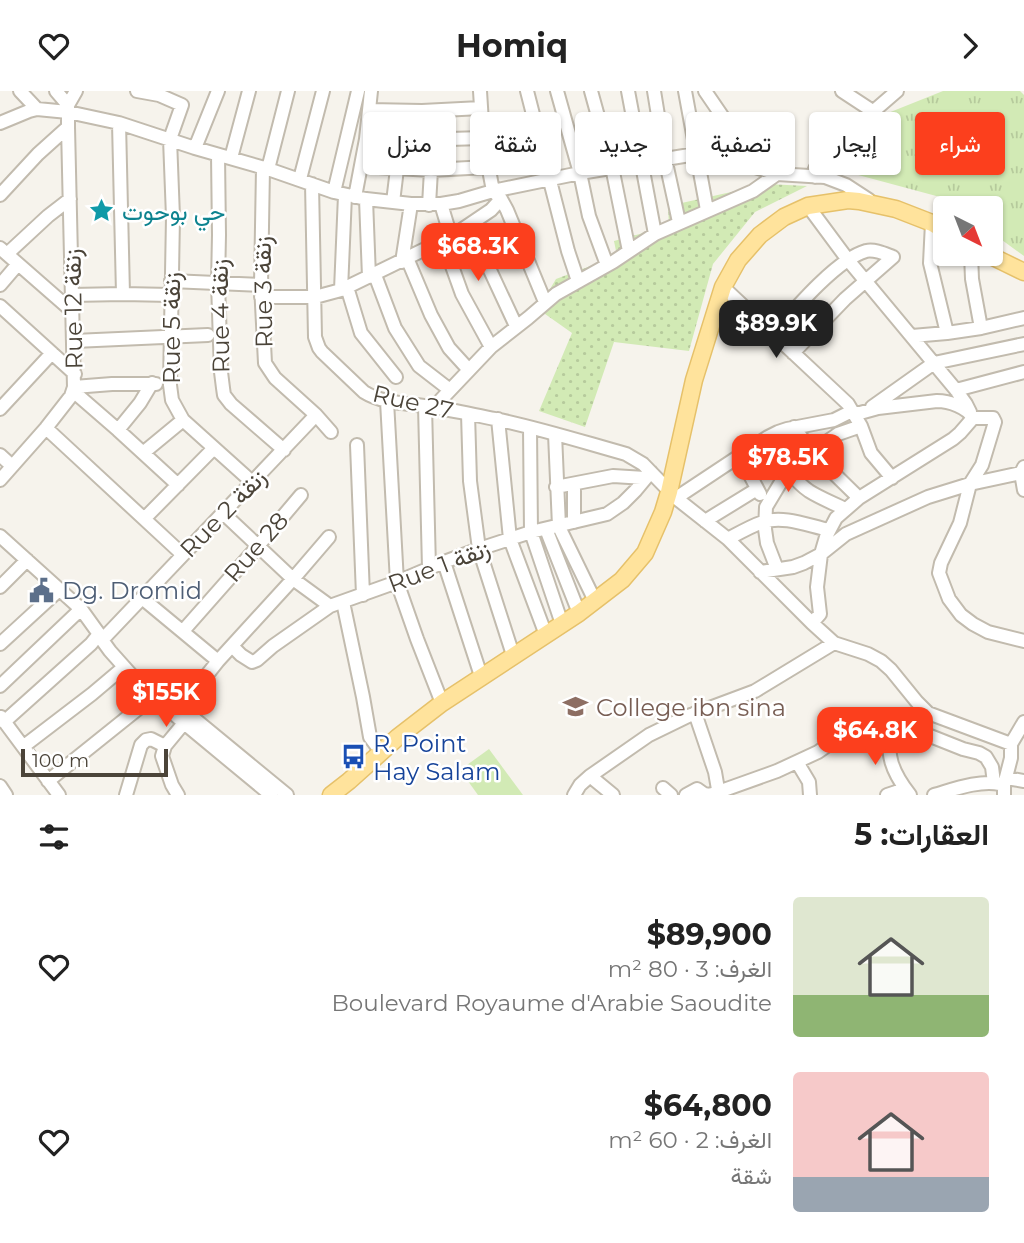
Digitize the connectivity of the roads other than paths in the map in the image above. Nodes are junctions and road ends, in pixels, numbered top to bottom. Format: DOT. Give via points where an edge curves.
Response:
graph roads {
  1 [pos="20,91"];
  2 [pos="57,91"];
  3 [pos="76,91"];
  4 [pos="137,91"];
  5 [pos="218,91"];
  6 [pos="249,91"];
  7 [pos="288,91"];
  8 [pos="323,91"];
  9 [pos="358,91"];
  10 [pos="371,91"];
  11 [pos="480,91"];
  12 [pos="527,91"];
  13 [pos="557,91"];
  14 [pos="591,91"];
  15 [pos="628,91"];
  16 [pos="654,91"];
  17 [pos="685,91"];
  18 [pos="705,91"];
  19 [pos="842,91"];
  20 [pos="896,91"];
  21 [pos="68,108"];
  22 [pos="481,108"];
  23 [pos="37,109"];
  24 [pos="369,110"];
  25 [pos="481,112"];
  26 [pos="597,112"];
  27 [pos="632,112"];
  28 [pos="657,112"];
  29 [pos="688,112"];
  30 [pos="719,112"];
  31 [pos="874,112"];
  32 [pos="3,118"];
  33 [pos="119,123"];
  34 [pos="68,127"];
  35 [pos="170,139"];
  36 [pos="195,148"];
  37 [pos="363,155"];
  38 [pos="575,155"];
  39 [pos="225,156"];
  40 [pos="361,166"];
  41 [pos="266,168"];
  42 [pos="575,174"];
  43 [pos="396,175"];
  44 [pos="432,175"];
  45 [pos="491,175"];
  46 [pos="580,175"];
  47 [pos="614,175"];
  48 [pos="644,175"];
  49 [pos="669,175"];
  50 [pos="700,175"];
  51 [pos="776,175"];
  52 [pos="790,175"];
  53 [pos="815,177"];
  54 [pos="549,179"];
  55 [pos="306,182"];
  56 [pos="0,195"];
  57 [pos="497,195"];
  58 [pos="350,196"];
  59 [pos="70,199"];
  60 [pos="393,202"];
  61 [pos="411,204"];
  62 [pos="435,204"];
  63 [pos="875,204"];
  64 [pos="808,206"];
  65 [pos="707,210"];
  66 [pos="680,222"];
  67 [pos="469,225"];
  68 [pos="933,225"];
  69 [pos="655,234"];
  70 [pos="447,239"];
  71 [pos="933,250"];
  72 [pos="3,251"];
  73 [pos="629,251"];
  74 [pos="405,260"];
  75 [pos="848,260"];
  76 [pos="1003,262"];
  77 [pos="18,264"];
  78 [pos="607,265"];
  79 [pos="971,266"];
  80 [pos="1024,272"];
  81 [pos="372,276"];
  82 [pos="866,280"];
  83 [pos="171,281"];
  84 [pos="578,281"];
  85 [pos="218,283"];
  86 [pos="0,285"];
  87 [pos="723,287"];
  88 [pos="344,289"];
  89 [pos="261,291"];
  90 [pos="123,294"];
  91 [pos="72,295"];
  92 [pos="171,295"];
  93 [pos="315,297"];
  94 [pos="545,302"];
  95 [pos="0,306"];
  96 [pos="72,311"];
  97 [pos="1024,318"];
  98 [pos="516,326"];
  99 [pos="981,328"];
  100 [pos="947,333"];
  101 [pos="772,334"];
  102 [pos="208,335"];
  103 [pos="912,336"];
  104 [pos="171,338"];
  105 [pos="74,341"];
  106 [pos="1024,344"];
  107 [pos="491,347"];
  108 [pos="52,353"];
  109 [pos="793,353"];
  110 [pos="934,363"];
  111 [pos="469,370"];
  112 [pos="1024,372"];
  113 [pos="396,377"];
  114 [pos="152,383"];
  115 [pos="74,384"];
  116 [pos="170,384"];
  117 [pos="450,390"];
  118 [pos="956,390"];
  119 [pos="387,401"];
  120 [pos="429,406"];
  121 [pos="0,409"];
  122 [pos="868,410"];
  123 [pos="467,414"];
  124 [pos="854,414"];
  125 [pos="316,415"];
  126 [pos="972,415"];
  127 [pos="498,419"];
  128 [pos="183,420"];
  129 [pos="862,426"];
  130 [pos="46,428"];
  131 [pos="530,428"];
  132 [pos="794,428"];
  133 [pos="118,431"];
  134 [pos="331,432"];
  135 [pos="555,433"];
  136 [pos="768,437"];
  137 [pos="357,445"];
  138 [pos="214,448"];
  139 [pos="284,450"];
  140 [pos="812,452"];
  141 [pos="143,453"];
  142 [pos="0,454"];
  143 [pos="740,456"];
  144 [pos="12,466"];
  145 [pos="1023,469"];
  146 [pos="788,470"];
  147 [pos="648,475"];
  148 [pos="892,478"];
  149 [pos="0,479"];
  150 [pos="252,482"];
  151 [pos="574,484"];
  152 [pos="970,484"];
  153 [pos="178,485"];
  154 [pos="556,487"];
  155 [pos="757,489"];
  156 [pos="1024,491"];
  157 [pos="301,495"];
  158 [pos="673,495"];
  159 [pos="859,498"];
  160 [pos="766,507"];
  161 [pos="845,509"];
  162 [pos="223,513"];
  163 [pos="145,518"];
  164 [pos="705,521"];
  165 [pos="766,521"];
  166 [pos="575,522"];
  167 [pos="555,529"];
  168 [pos="830,530"];
  169 [pos="531,532"];
  170 [pos="329,537"];
  171 [pos="1,538"];
  172 [pos="510,539"];
  173 [pos="728,539"];
  174 [pos="258,546"];
  175 [pos="479,549"];
  176 [pos="182,554"];
  177 [pos="821,554"];
  178 [pos="27,560"];
  179 [pos="444,562"];
  180 [pos="429,568"];
  181 [pos="777,569"];
  182 [pos="760,572"];
  183 [pos="293,579"];
  184 [pos="397,582"];
  185 [pos="0,587"];
  186 [pos="60,589"];
  187 [pos="363,595"];
  188 [pos="142,597"];
  189 [pos="595,601"];
  190 [pos="336,604"];
  191 [pos="81,609"];
  192 [pos="579,613"];
  193 [pos="812,623"];
  194 [pos="562,624"];
  195 [pos="183,631"];
  196 [pos="546,635"];
  197 [pos="102,637"];
  198 [pos="1024,641"];
  199 [pos="834,643"];
  200 [pos="0,644"];
  201 [pos="232,646"];
  202 [pos="513,655"];
  203 [pos="218,661"];
  204 [pos="124,667"];
  205 [pos="481,676"];
  206 [pos="0,686"];
  207 [pos="154,696"];
  208 [pos="442,703"];
  209 [pos="695,713"];
  210 [pos="180,715"];
  211 [pos="2,719"];
  212 [pos="887,721"];
  213 [pos="1024,722"];
  214 [pos="1011,744"];
  215 [pos="24,746"];
  216 [pos="165,746"];
  217 [pos="381,752"];
  218 [pos="797,762"];
  219 [pos="590,776"];
  220 [pos="48,781"];
  221 [pos="349,781"];
  222 [pos="1024,781"];
  223 [pos="1002,785"];
  224 [pos="0,786"];
  225 [pos="173,792"];
  226 [pos="908,792"];
  227 [pos="718,794"];
  228 [pos="6,795"];
  229 [pos="59,795"];
  230 [pos="126,795"];
  231 [pos="271,795"];
  232 [pos="287,795"];
  233 [pos="331,795"];
  234 [pos="339,795"];
  235 [pos="573,795"];
  236 [pos="613,795"];
  237 [pos="686,795"];
  238 [pos="810,795"];
  239 [pos="887,795"];
  240 [pos="934,795"];
  1 -- 23 [label="street"];
  2 -- 21 [label="street"];
  3 -- 21 [label="street"];
  4 -- 35 [label="street" via="182,104"];
  5 -- 36 [label="street"];
  6 -- 39 [label="street, Rue 4 زنقة"];
  7 -- 41 [label="street, Rue 3 زنقة"];
  8 -- 55 [label="street, Rue 27"];
  9 -- 58 [label="street"];
  10 -- 24 [label="street"];
  11 -- 22 [label="street"];
  12 -- 54 [label="street"];
  13 -- 38 [label="street"];
  14 -- 26 [label="street"];
  15 -- 27 [label="street"];
  16 -- 28 [label="street"];
  17 -- 29 [label="street"];
  18 -- 30 [label="street"];
  19 -- 31 [label="street"];
  20 -- 31 [label="street"];
  21 -- 23 [label="street"];
  21 -- 33 [label="street"];
  21 -- 34 [label="street, Rue 12 زنقة"];
  22 -- 24 [label="street"];
  22 -- 25 [label="street"];
  23 -- 32 [label="street"];
  33 -- 35 [label="street"];
  33 -- 90 [label="street"];
  34 -- 56 [label="street"];
  34 -- 59 [label="street, Rue 12 زنقة"];
  35 -- 36 [label="street"];
  35 -- 83 [label="street, Rue 5 زنقة"];
  36 -- 39 [label="street"];
  37 -- 40 [label="street"];
  39 -- 41 [label="street"];
  39 -- 85 [label="street, Rue 4 زنقة"];
  40 -- 58 [label="street"];
  41 -- 55 [label="street"];
  41 -- 89 [label="street, Rue 3 زنقة"];
  42 -- 54 [label="street"];
  43 -- 60 [label="street"];
  44 -- 62 [label="street"];
  45 -- 57 [label="street"];
  46 -- 78 [label="street"];
  47 -- 73 [label="street"];
  48 -- 69 [label="street"];
  49 -- 66 [label="street"];
  50 -- 65 [label="street"];
  51 -- 65 [label="street" via="752,191"];
  52 -- 53 [label="street"];
  53 -- 63 [label="street" via="846,185"];
  54 -- 57 [label="street"];
  54 -- 84 [label="street"];
  55 -- 58 [label="street"];
  55 -- 93 [label="street, Rue 27"];
  57 -- 62 [label="street" via="460,204"];
  57 -- 67 [label="street"];
  57 -- 94 [label="street"];
  58 -- 60 [label="street"];
  58 -- 81 [label="street"];
  58 -- 88 [label="street"];
  59 -- 72 [label="street"];
  59 -- 91 [label="street, Rue 12 زنقة"];
  60 -- 61 [label="street"];
  61 -- 62 [label="street"];
  61 -- 74 [label="street"];
  62 -- 70 [label="street"];
  63 -- 64 [label="main road" via="848,200"];
  63 -- 68 [label="main road"];
  64 -- 75 [label="street"];
  64 -- 87 [label="main road" via="760,235"];
  65 -- 66 [label="street"];
  66 -- 69 [label="street"];
  67 -- 70 [label="street"];
  67 -- 98 [label="street"];
  69 -- 73 [label="street"];
  70 -- 74 [label="street"];
  70 -- 107 [label="street" via="463,295"];
  71 -- 100 [label="street" via="930,263"];
  72 -- 77 [label="street"];
  73 -- 78 [label="street"];
  74 -- 81 [label="street"];
  74 -- 111 [label="street" via="449,348"];
  75 -- 82 [label="street"];
  75 -- 82 [label="street" via="869,250 893,257"];
  75 -- 101 [label="street"];
  76 -- 80 [label="main road"];
  77 -- 86 [label="street"];
  77 -- 96 [label="street"];
  78 -- 84 [label="street"];
  79 -- 99 [label="street"];
  81 -- 88 [label="street"];
  81 -- 117 [label="street" via="395,328 419,366"];
  82 -- 103 [label="street"];
  82 -- 109 [label="street"];
  83 -- 85 [label="street"];
  83 -- 92 [label="street, Rue 5 زنقة"];
  84 -- 94 [label="street"];
  85 -- 89 [label="street"];
  85 -- 139 [label="street, Rue 4 زنقة" via="224,395"];
  87 -- 101 [label="street"];
  87 -- 158 [label="main road" via="694,380"];
  88 -- 93 [label="street"];
  88 -- 113 [label="street" via="361,333"];
  89 -- 93 [label="street"];
  89 -- 125 [label="street, Rue 3 زنقة" via="265,363"];
  90 -- 91 [label="street"];
  90 -- 92 [label="street"];
  91 -- 96 [label="street, Rue 12 زنقة"];
  92 -- 104 [label="street, Rue 5 زنقة"];
  93 -- 119 [label="street, Rue 27" via="318,348 364,392"];
  94 -- 98 [label="street"];
  95 -- 108 [label="street"];
  96 -- 105 [label="street, Rue 12 زنقة"];
  97 -- 99 [label="street"];
  98 -- 107 [label="street"];
  99 -- 100 [label="street"];
  100 -- 103 [label="street"];
  101 -- 109 [label="street"];
  102 -- 104 [label="street"];
  103 -- 110 [label="street"];
  104 -- 105 [label="street"];
  104 -- 116 [label="street, Rue 5 زنقة"];
  105 -- 115 [label="street, Rue 12 زنقة"];
  106 -- 110 [label="street"];
  107 -- 111 [label="street"];
  108 -- 115 [label="street"];
  108 -- 121 [label="street"];
  109 -- 124 [label="street" via="840,395"];
  110 -- 118 [label="street"];
  110 -- 122 [label="street"];
  111 -- 117 [label="street"];
  112 -- 118 [label="street"];
  114 -- 115 [label="street"];
  114 -- 116 [label="street"];
  114 -- 133 [label="street"];
  115 -- 130 [label="street, Rue 12 زنقة"];
  115 -- 133 [label="street"];
  116 -- 128 [label="street, Rue 5 زنقة" via="172,400"];
  117 -- 120 [label="street"];
  118 -- 126 [label="street"];
  119 -- 120 [label="street, Rue 27"];
  119 -- 184 [label="street"];
  120 -- 123 [label="street, Rue 27"];
  120 -- 180 [label="street"];
  122 -- 124 [label="street"];
  122 -- 126 [label="street" via="944,401"];
  123 -- 127 [label="street, Rue 27"];
  123 -- 175 [label="street"];
  124 -- 129 [label="street"];
  124 -- 132 [label="street"];
  125 -- 134 [label="street, Rue 3 زنقة"];
  125 -- 139 [label="street, Rue 2 زنقة"];
  126 -- 148 [label="street" via="953,439"];
  126 -- 152 [label="street" via="995,422 982,465"];
  127 -- 131 [label="street, Rue 27"];
  127 -- 172 [label="street"];
  128 -- 138 [label="street, Rue 5 زنقة"];
  128 -- 141 [label="street"];
  129 -- 140 [label="street" via="838,434"];
  129 -- 148 [label="street" via="872,453"];
  130 -- 144 [label="street, Rue 12 زنقة"];
  130 -- 163 [label="street"];
  131 -- 135 [label="street, Rue 27"];
  131 -- 169 [label="street"];
  132 -- 136 [label="street"];
  132 -- 140 [label="street"];
  133 -- 141 [label="street"];
  135 -- 147 [label="street, Rue 27" via="626,454"];
  135 -- 154 [label="street"];
  136 -- 143 [label="street"];
  136 -- 146 [label="street"];
  137 -- 187 [label="street"];
  138 -- 150 [label="street, Rue 5 زنقة"];
  138 -- 153 [label="street"];
  139 -- 150 [label="street, Rue 2 زنقة"];
  140 -- 146 [label="street"];
  140 -- 159 [label="street"];
  141 -- 153 [label="street"];
  142 -- 144 [label="street"];
  143 -- 155 [label="street"];
  143 -- 158 [label="street"];
  144 -- 149 [label="street, Rue 12 زنقة"];
  145 -- 152 [label="street"];
  145 -- 156 [label="street"];
  146 -- 160 [label="street"];
  146 -- 161 [label="street" via="811,492"];
  147 -- 151 [label="street"];
  147 -- 158 [label="street, Rue 27"];
  147 -- 166 [label="street, Rue 1 زنقة" via="615,509"];
  148 -- 159 [label="street"];
  150 -- 162 [label="street, Rue 2 زنقة"];
  151 -- 154 [label="street"];
  151 -- 166 [label="street"];
  152 -- 177 [label="street" via="928,497 846,534"];
  152 -- 198 [label="street" via="939,573 942,585 961,615 974,624"];
  153 -- 163 [label="street"];
  154 -- 167 [label="street"];
  155 -- 160 [label="street"];
  155 -- 164 [label="street"];
  157 -- 174 [label="street, Rue 28"];
  158 -- 164 [label="street, Rue 27"];
  158 -- 189 [label="main road" via="645,553 622,580"];
  159 -- 161 [label="street"];
  160 -- 165 [label="street"];
  161 -- 168 [label="street"];
  162 -- 174 [label="street"];
  162 -- 176 [label="street, Rue 2 زنقة"];
  163 -- 176 [label="street"];
  164 -- 173 [label="street, Rue 27"];
  165 -- 168 [label="street" via="787,520"];
  165 -- 173 [label="street"];
  165 -- 181 [label="street" via="767,543"];
  166 -- 167 [label="street, Rue 1 زنقة"];
  167 -- 169 [label="street, Rue 1 زنقة"];
  167 -- 189 [label="street"];
  167 -- 192 [label="street"];
  168 -- 177 [label="street"];
  169 -- 172 [label="street, Rue 1 زنقة"];
  169 -- 194 [label="street"];
  170 -- 183 [label="street"];
  171 -- 178 [label="street"];
  172 -- 175 [label="street, Rue 1 زنقة"];
  172 -- 196 [label="street"];
  173 -- 182 [label="street, Rue 27"];
  174 -- 183 [label="street"];
  174 -- 195 [label="street, Rue 28"];
  175 -- 179 [label="street, Rue 1 زنقة"];
  175 -- 202 [label="street"];
  176 -- 188 [label="street, Rue 2 زنقة"];
  177 -- 181 [label="street"];
  177 -- 193 [label="street" via="820,614"];
  178 -- 185 [label="street"];
  178 -- 186 [label="street"];
  179 -- 180 [label="street, Rue 1 زنقة"];
  179 -- 205 [label="street"];
  180 -- 184 [label="street, Rue 1 زنقة"];
  181 -- 182 [label="street"];
  182 -- 193 [label="street, Rue 27"];
  183 -- 190 [label="street"];
  183 -- 201 [label="street"];
  184 -- 187 [label="street, Rue 1 زنقة"];
  184 -- 208 [label="street"];
  186 -- 191 [label="street"];
  186 -- 200 [label="street"];
  187 -- 190 [label="street, Rue 1 زنقة"];
  188 -- 195 [label="street"];
  188 -- 197 [label="street, Rue 2 زنقة"];
  189 -- 192 [label="main road"];
  190 -- 201 [label="street, Rue 1 زنقة" via="257,660 246,659"];
  190 -- 217 [label="street" via="370,737"];
  191 -- 197 [label="street"];
  191 -- 206 [label="street"];
  192 -- 194 [label="main road"];
  193 -- 199 [label="street, Rue 27"];
  194 -- 196 [label="main road"];
  195 -- 203 [label="street"];
  196 -- 202 [label="main road"];
  197 -- 204 [label="street"];
  197 -- 210 [label="street"];
  197 -- 211 [label="street"];
  199 -- 209 [label="street" via="755,691"];
  199 -- 214 [label="street" via="881,661 928,713"];
  201 -- 203 [label="street"];
  202 -- 205 [label="main road"];
  203 -- 210 [label="street"];
  204 -- 207 [label="street"];
  204 -- 215 [label="street"];
  205 -- 208 [label="main road"];
  207 -- 210 [label="street"];
  207 -- 220 [label="street"];
  208 -- 217 [label="main road"];
  209 -- 219 [label="street" via="649,735"];
  209 -- 227 [label="street"];
  210 -- 216 [label="street"];
  210 -- 231 [label="street"];
  210 -- 232 [label="street"];
  211 -- 215 [label="street"];
  212 -- 218 [label="street" via="852,725 823,749"];
  212 -- 223 [label="street" via="979,753"];
  212 -- 226 [label="street" via="892,767"];
  213 -- 214 [label="street"];
  214 -- 223 [label="street"];
  215 -- 220 [label="street"];
  216 -- 225 [label="street" via="162,761"];
  216 -- 230 [label="street" via="151,739 141,745"];
  217 -- 221 [label="main road"];
  218 -- 227 [label="street"];
  218 -- 238 [label="street" via="809,782"];
  219 -- 235 [label="street"];
  219 -- 236 [label="street"];
  220 -- 229 [label="street"];
  221 -- 233 [label="main road"];
  221 -- 234 [label="main road"];
  222 -- 223 [label="street"];
  223 -- 240 [label="street" via="966,786"];
  224 -- 228 [label="street"];
  226 -- 239 [label="street"];
  227 -- 237 [label="street" via="697,789"];
}
